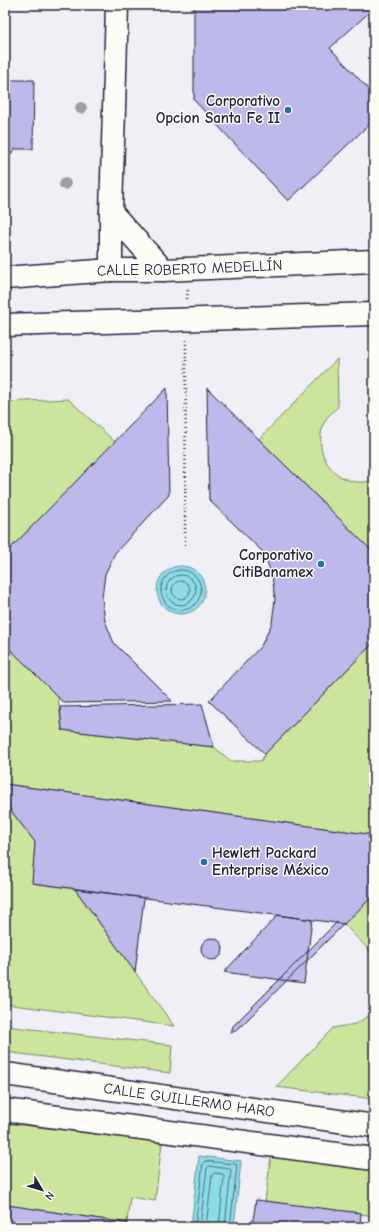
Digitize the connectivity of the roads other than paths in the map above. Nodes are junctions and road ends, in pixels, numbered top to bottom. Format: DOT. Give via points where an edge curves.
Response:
graph roads {
  1 [pos="117,5"];
  2 [pos="111,212"];
  3 [pos="374,260"];
  4 [pos="111,270"];
  5 [pos="163,270"];
  6 [pos="5,278"];
  7 [pos="374,314"];
  8 [pos="5,325"];
  9 [pos="5,1074"];
  10 [pos="187,1100"];
  11 [pos="257,1109"];
  12 [pos="5,1110"];
  13 [pos="374,1126"];
  14 [pos="182,1134"];
  15 [pos="252,1143"];
  16 [pos="374,1159"];
  1 -- 2 [label="street"];
  2 -- 4 [label="street"];
  2 -- 5 [label="street"];
  3 -- 5 [label="street, CALLE ROBERTO MEDELLÍN"];
  4 -- 5 [label="street, CALLE ROBERTO MEDELLÍN"];
  4 -- 6 [label="street, CALLE ROBERTO MEDELLÍN"];
  7 -- 8 [label="street"];
  9 -- 10 [label="street, CALLE GUILLERMO HARO"];
  10 -- 11 [label="street, CALLE GUILLERMO HARO"];
  10 -- 14 [label="street"];
  11 -- 13 [label="street, CALLE GUILLERMO HARO"];
  11 -- 15 [label="street"];
  12 -- 14 [label="street"];
  14 -- 15 [label="street"];
  15 -- 16 [label="street"];
}
